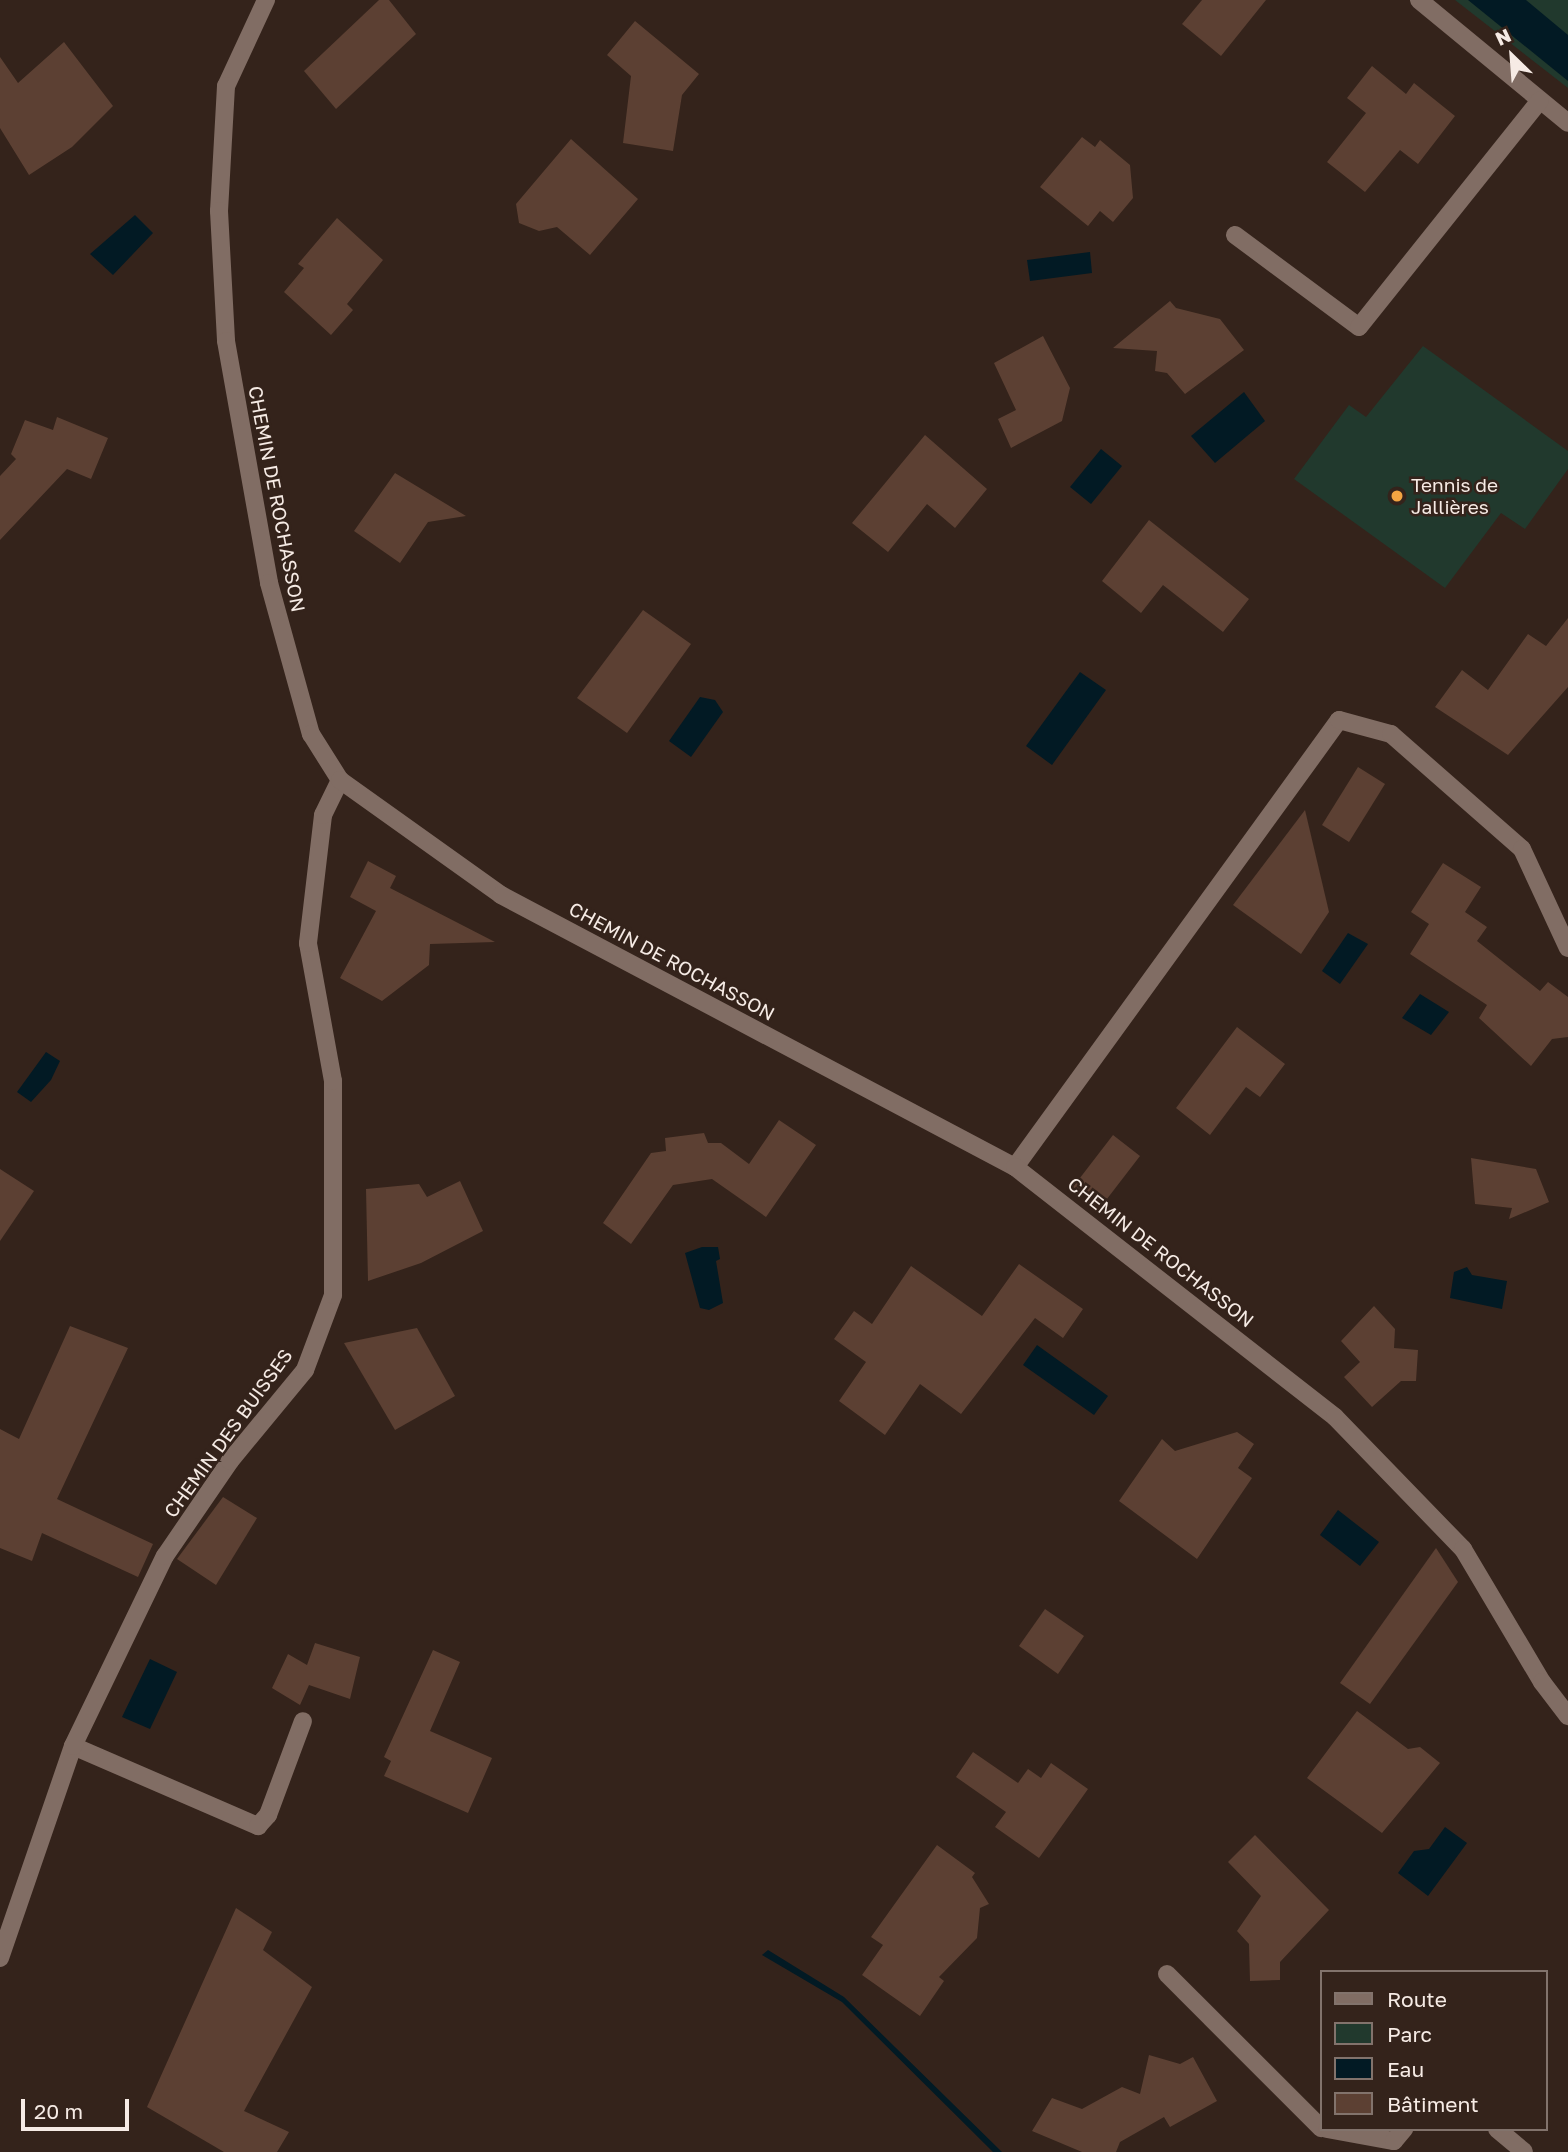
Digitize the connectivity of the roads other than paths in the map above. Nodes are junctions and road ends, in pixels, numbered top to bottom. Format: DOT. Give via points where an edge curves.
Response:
graph roads {
  1 [pos="266,0"];
  2 [pos="1419,0"];
  3 [pos="1540,100"];
  4 [pos="1568,124"];
  5 [pos="1235,235"];
  6 [pos="340,780"];
  7 [pos="1568,948"];
  8 [pos="1015,1167"];
  9 [pos="1568,1716"];
  10 [pos="303,1721"];
  11 [pos="73,1746"];
  12 [pos="0,1958"];
  13 [pos="1167,1975"];
  14 [pos="1320,2127"];
  15 [pos="1339,2131"];
  16 [pos="1402,2131"];
  17 [pos="1499,2131"];
  18 [pos="1524,2152"];
  1 -- 6 [label="street, CHEMIN DE ROCHASSON" via="226,86 219,211 226,341 270,583 311,734"];
  2 -- 3 [label="street"];
  3 -- 4 [label="street"];
  3 -- 5 [label="street" via="1359,327"];
  6 -- 8 [label="street, CHEMIN DE ROCHASSON" via="501,895"];
  6 -- 11 [label="street, CHEMIN DES BUISSES" via="323,815 308,943 333,1081 333,1296 305,1370 230,1461 164,1556"];
  7 -- 8 [label="street" via="1522,849 1391,734 1339,720"];
  8 -- 9 [label="street, CHEMIN DE ROCHASSON" via="1335,1417 1463,1549 1542,1682"];
  10 -- 11 [label="street" via="268,1815 258,1826"];
  11 -- 12 [label="street, CHEMIN DES BUISSES"];
  13 -- 14 [label="street"];
  15 -- 16 [label="street" via="1394,2140"];
  17 -- 18 [label="street"];
}
